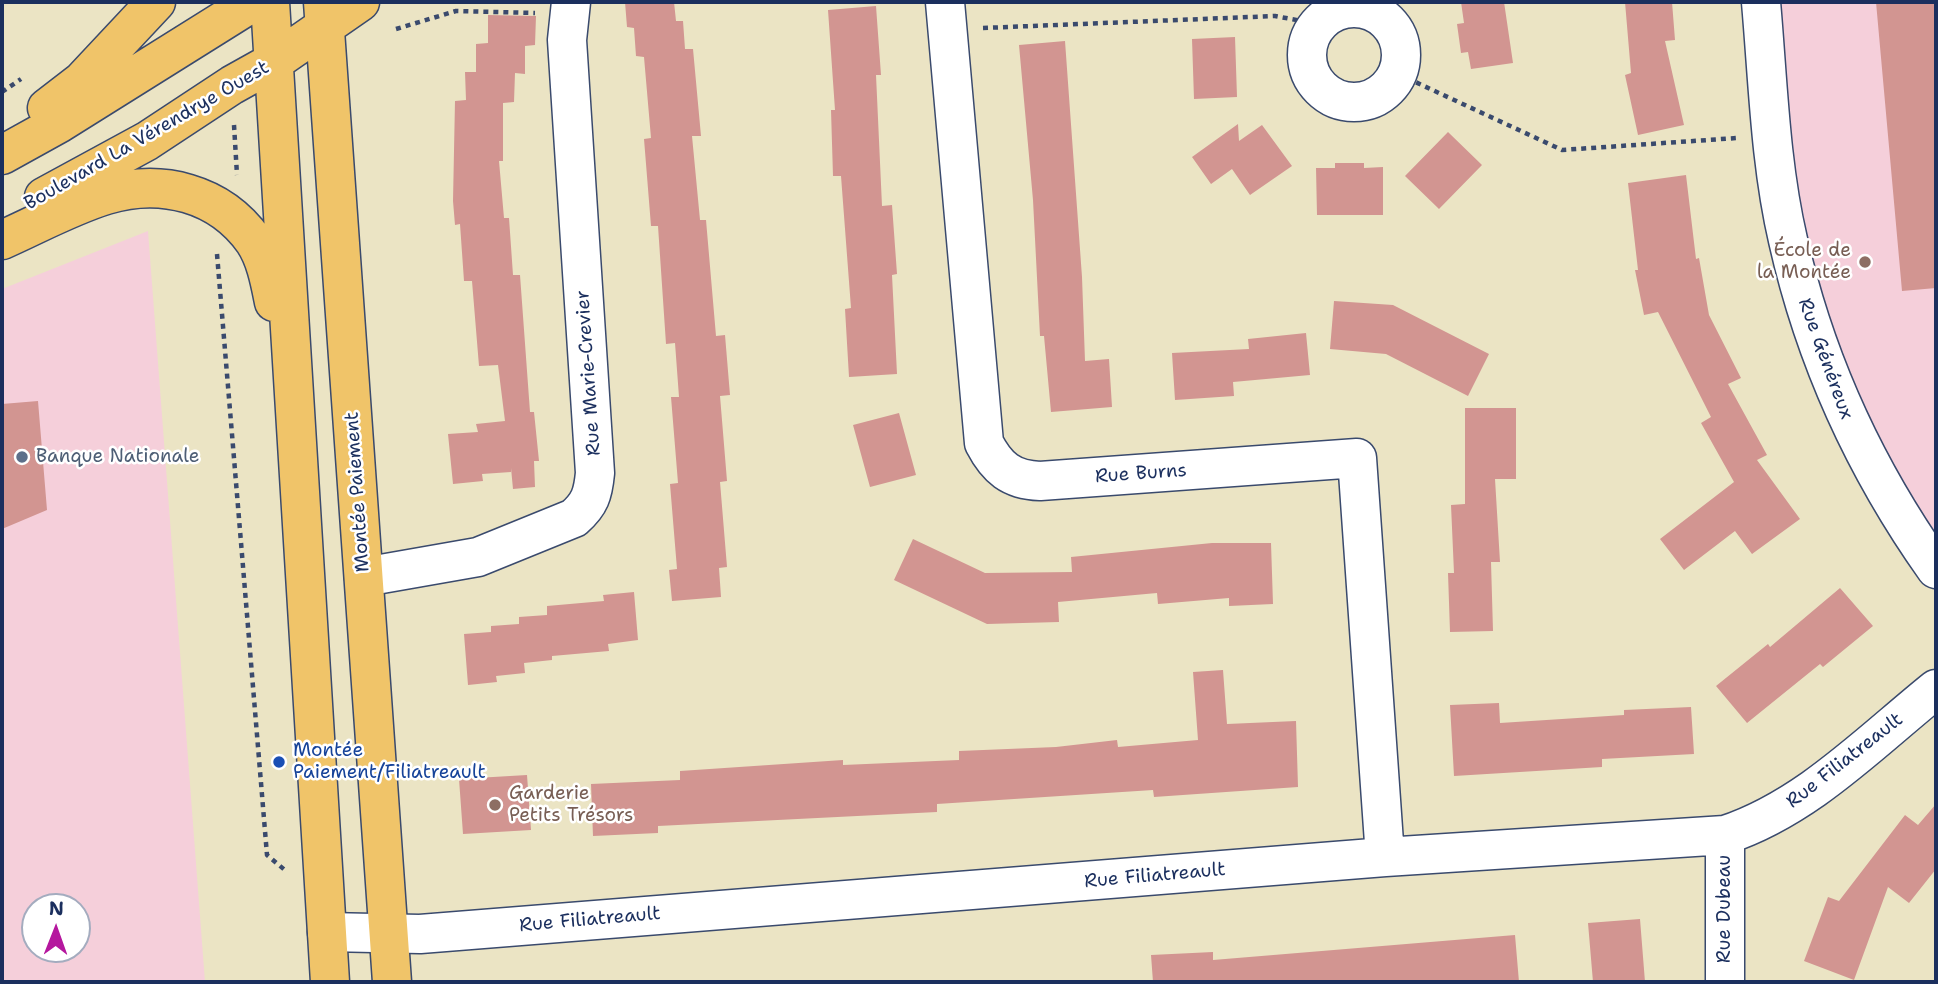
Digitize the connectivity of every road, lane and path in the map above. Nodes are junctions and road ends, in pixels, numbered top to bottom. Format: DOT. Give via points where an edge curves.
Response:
graph roads {
  1 [pos="156,2"];
  2 [pos="253,2"];
  3 [pos="270,2"];
  4 [pos="360,2"];
  5 [pos="1762,2"];
  6 [pos="571,8"];
  7 [pos="1330,12"];
  8 [pos="324,14"];
  9 [pos="946,15"];
  10 [pos="396,29"];
  11 [pos="275,61"];
  12 [pos="1398,74"];
  13 [pos="232,85"];
  14 [pos="1773,136"];
  15 [pos="2,141"];
  16 [pos="2,155"];
  17 [pos="224,211"];
  18 [pos="2,220"];
  19 [pos="2,240"];
  20 [pos="294,396"];
  21 [pos="1936,569"];
  22 [pos="364,577"];
  23 [pos="1936,689"];
  24 [pos="1725,835"];
  25 [pos="1385,857"];
  26 [pos="289,885"];
  27 [pos="327,932"];
  28 [pos="388,935"];
  29 [pos="330,982"];
  30 [pos="392,982"];
  31 [pos="1725,982"];
  1 -- 15 [label="main road" via="82,81"];
  2 -- 16 [label="main road" via="106,96"];
  3 -- 11 [label="main road"];
  4 -- 8 [label="main road, Boulevard La Vérendrye Ouest"];
  5 -- 14 [label="street, Rue Généreux"];
  6 -- 10 [label="path" via="456,11"];
  6 -- 22 [label="street, Rue Marie-Crevier" via="568,40 593,493 574,519 478,556"];
  7 -- 9 [label="path" via="1275,16"];
  7 -- 12 [label="street" via="1362,8 1387,20 1400,44"];
  7 -- 12 [label="street" via="1309,37 1306,54 1308,70 1328,96 1344,102 1376,97"];
  8 -- 11 [label="main road, Boulevard La Vérendrye Ouest"];
  8 -- 22 [label="main road, Montée Paiement"];
  9 -- 25 [label="street, Rue Burns" via="984,443 1004,472 1040,481 1357,458"];
  11 -- 13 [label="main road, Boulevard La Vérendrye Ouest"];
  11 -- 20 [label="main road"];
  12 -- 14 [label="path" via="1562,150"];
  13 -- 17 [label="path" via="239,195"];
  13 -- 18 [label="main road, Boulevard La Vérendrye Ouest" via="147,141"];
  14 -- 21 [label="street, Rue Généreux" via="1787,238 1799,285 1849,426 1871,469"];
  17 -- 19 [label="main road" via="205,197 185,191 138,190 106,195"];
  17 -- 20 [label="main road" via="254,242 267,270"];
  17 -- 26 [label="path" via="216,232 218,299 267,855 287,872"];
  20 -- 27 [label="main road"];
  22 -- 28 [label="main road, Montée Paiement"];
  23 -- 24 [label="street, Rue Filiatreault" via="1801,798 1753,826"];
  24 -- 25 [label="street, Rue Filiatreault"];
  24 -- 31 [label="street, Rue Dubeau"];
  25 -- 28 [label="street, Rue Filiatreault"];
  27 -- 28 [label="street, Rue Filiatreault"];
  27 -- 29 [label="main road"];
  28 -- 30 [label="main road, Montée Paiement"];
}
